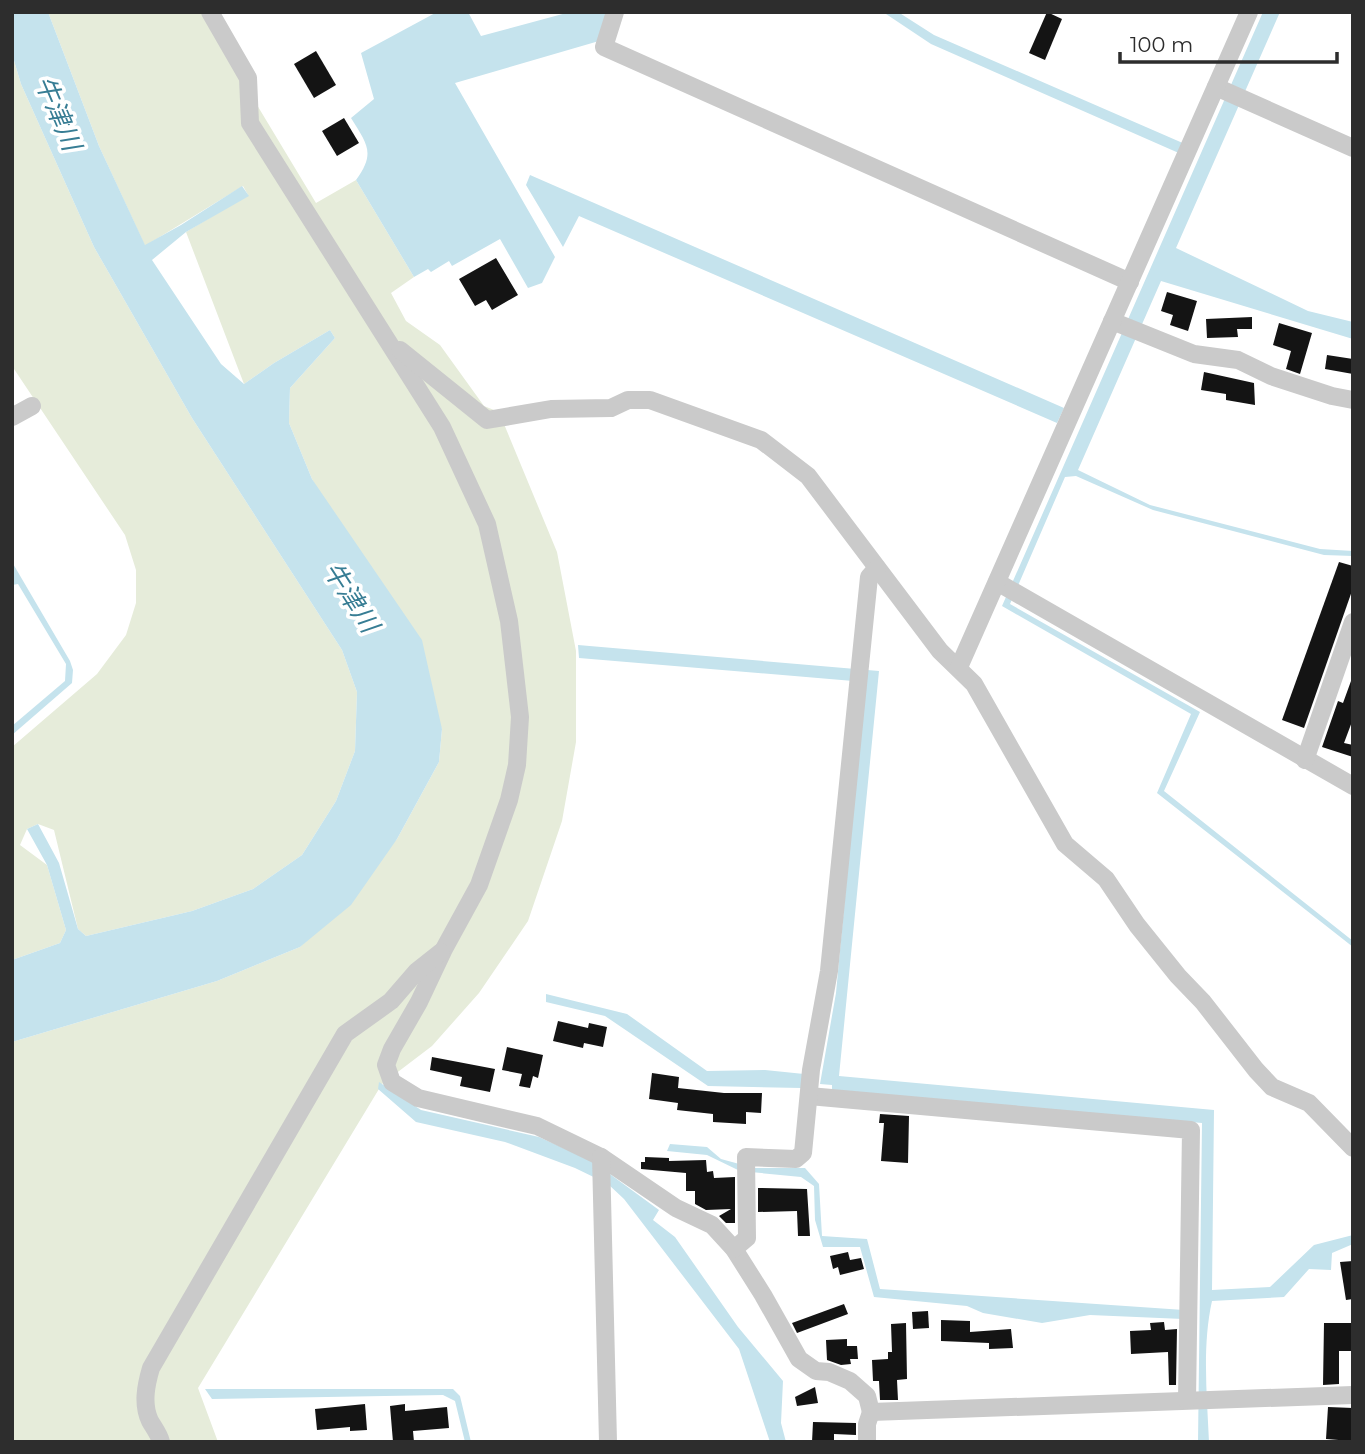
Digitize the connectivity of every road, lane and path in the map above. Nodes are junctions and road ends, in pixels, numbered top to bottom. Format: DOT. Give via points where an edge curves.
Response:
graph roads {
  1 [pos="210,12"];
  2 [pos="615,12"];
  3 [pos="1249,12"];
  4 [pos="1216,87"];
  5 [pos="1353,148"];
  6 [pos="1130,282"];
  7 [pos="1112,321"];
  8 [pos="389,341"];
  9 [pos="1353,400"];
  10 [pos="32,405"];
  11 [pos="12,417"];
  12 [pos="877,568"];
  13 [pos="1007,588"];
  14 [pos="1353,622"];
  15 [pos="1349,643"];
  16 [pos="959,667"];
  17 [pos="1305,760"];
  18 [pos="1353,786"];
  19 [pos="444,949"];
  20 [pos="809,1096"];
  21 [pos="1353,1148"];
  22 [pos="601,1157"];
  23 [pos="734,1249"];
  24 [pos="1353,1395"];
  25 [pos="1197,1400"];
  26 [pos="871,1412"];
  27 [pos="161,1442"];
  28 [pos="608,1442"];
  29 [pos="867,1442"];
  1 -- 8 [label="street" via="248,78 250,123"];
  2 -- 6 [label="street" via="604,47"];
  3 -- 4 [label="street"];
  4 -- 5 [label="street"];
  4 -- 6 [label="street"];
  6 -- 7 [label="street"];
  7 -- 9 [label="street" via="1194,354 1238,360 1270,376"];
  7 -- 13 [label="street"];
  8 -- 12 [label="street" via="487,420 650,400 761,440 808,476"];
  8 -- 19 [label="street" via="442,427 487,524 509,621 520,717 509,800 479,885"];
  10 -- 11 [label="street"];
  12 -- 16 [label="street" via="940,650"];
  12 -- 20 [label="street" via="869,577 829,971"];
  13 -- 16 [label="street"];
  13 -- 17 [label="street"];
  14 -- 15 [label="street"];
  15 -- 17 [label="street"];
  16 -- 21 [label="street" via="974,684 1065,844 1106,879 1178,976 1272,1087 1309,1103"];
  17 -- 18 [label="street"];
  19 -- 22 [label="street" via="392,1049 386,1065 392,1082 418,1098 537,1126"];
  19 -- 27 [label="street" via="391,1001 345,1034 151,1368 145,1401"];
  20 -- 23 [label="street" via="803,1153 796,1159 746,1157 747,1238"];
  20 -- 25 [label="street" via="1191,1130"];
  22 -- 23 [label="street" via="676,1208 712,1225"];
  22 -- 28 [label="street"];
  23 -- 26 [label="street" via="799,1359 816,1371 850,1381 867,1396"];
  24 -- 25 [label="street"];
  25 -- 26 [label="street"];
  26 -- 29 [label="street"];
}
